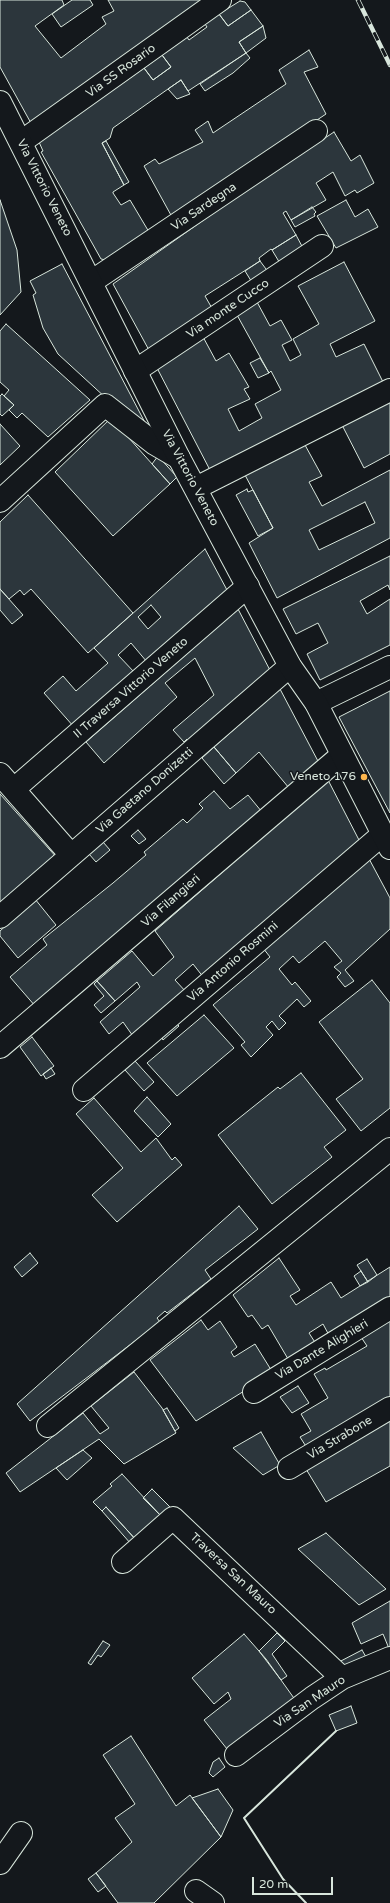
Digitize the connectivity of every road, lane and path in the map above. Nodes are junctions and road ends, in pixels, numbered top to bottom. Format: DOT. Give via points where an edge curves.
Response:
graph roads {
  1 [pos="220,0"];
  2 [pos="0,102"];
  3 [pos="316,131"];
  4 [pos="21,142"];
  5 [pos="322,246"];
  6 [pos="91,282"];
  7 [pos="135,372"];
  8 [pos="390,390"];
  9 [pos="179,458"];
  10 [pos="196,488"];
  11 [pos="0,501"];
  12 [pos="248,586"];
  13 [pos="290,666"];
  14 [pos="390,667"];
  15 [pos="316,703"];
  16 [pos="342,755"];
  17 [pos="7,781"];
  18 [pos="387,841"];
  19 [pos="71,855"];
  20 [pos="0,917"];
  21 [pos="0,1047"];
  22 [pos="84,1090"];
  23 [pos="390,1149"];
  24 [pos="390,1308"];
  25 [pos="254,1392"];
  26 [pos="390,1408"];
  27 [pos="48,1426"];
  28 [pos="290,1468"];
  29 [pos="123,1562"];
  30 [pos="390,1658"];
  31 [pos="342,1678"];
  32 [pos="236,1755"];
  33 [pos="20,1833"];
  34 [pos="0,1863"];
  1 -- 4 [label="street, Via SS Rosario"];
  2 -- 4 [label="street, Via Vittorio Veneto"];
  3 -- 6 [label="street, Via Sardegna"];
  4 -- 6 [label="street, Via Vittorio Veneto"];
  5 -- 7 [label="street, Via monte Cucco"];
  6 -- 7 [label="street, Via Vittorio Veneto"];
  7 -- 9 [label="street, Via Vittorio Veneto"];
  8 -- 10 [label="street"];
  9 -- 10 [label="street, Via Vittorio Veneto"];
  9 -- 11 [label="street" via="155,444 105,404"];
  10 -- 12 [label="street, Via Vittorio Veneto"];
  12 -- 13 [label="street, Via Vittorio Veneto"];
  12 -- 17 [label="street, II Traversa Vittorio Veneto"];
  13 -- 15 [label="street, Via Vittorio Veneto"];
  13 -- 19 [label="street, Via Gaetano Donizetti"];
  14 -- 15 [label="street"];
  15 -- 16 [label="street, Via Vittorio Veneto"];
  16 -- 18 [label="street, Via Vittorio Veneto"];
  16 -- 21 [label="street, Via Filangieri"];
  17 -- 19 [label="street"];
  18 -- 22 [label="street, Via Antonio Rosmini"];
  19 -- 20 [label="street, Via Gaetano Donizetti"];
  23 -- 27 [label="street"];
  24 -- 25 [label="street, Via Dante Alighieri"];
  26 -- 28 [label="street, Via Strabone"];
  29 -- 31 [label="street, Traversa San Mauro" via="173,1518"];
  30 -- 31 [label="street, Via San Mauro"];
  31 -- 32 [label="street, Via San Mauro"];
  33 -- 34 [label="street"];
}
